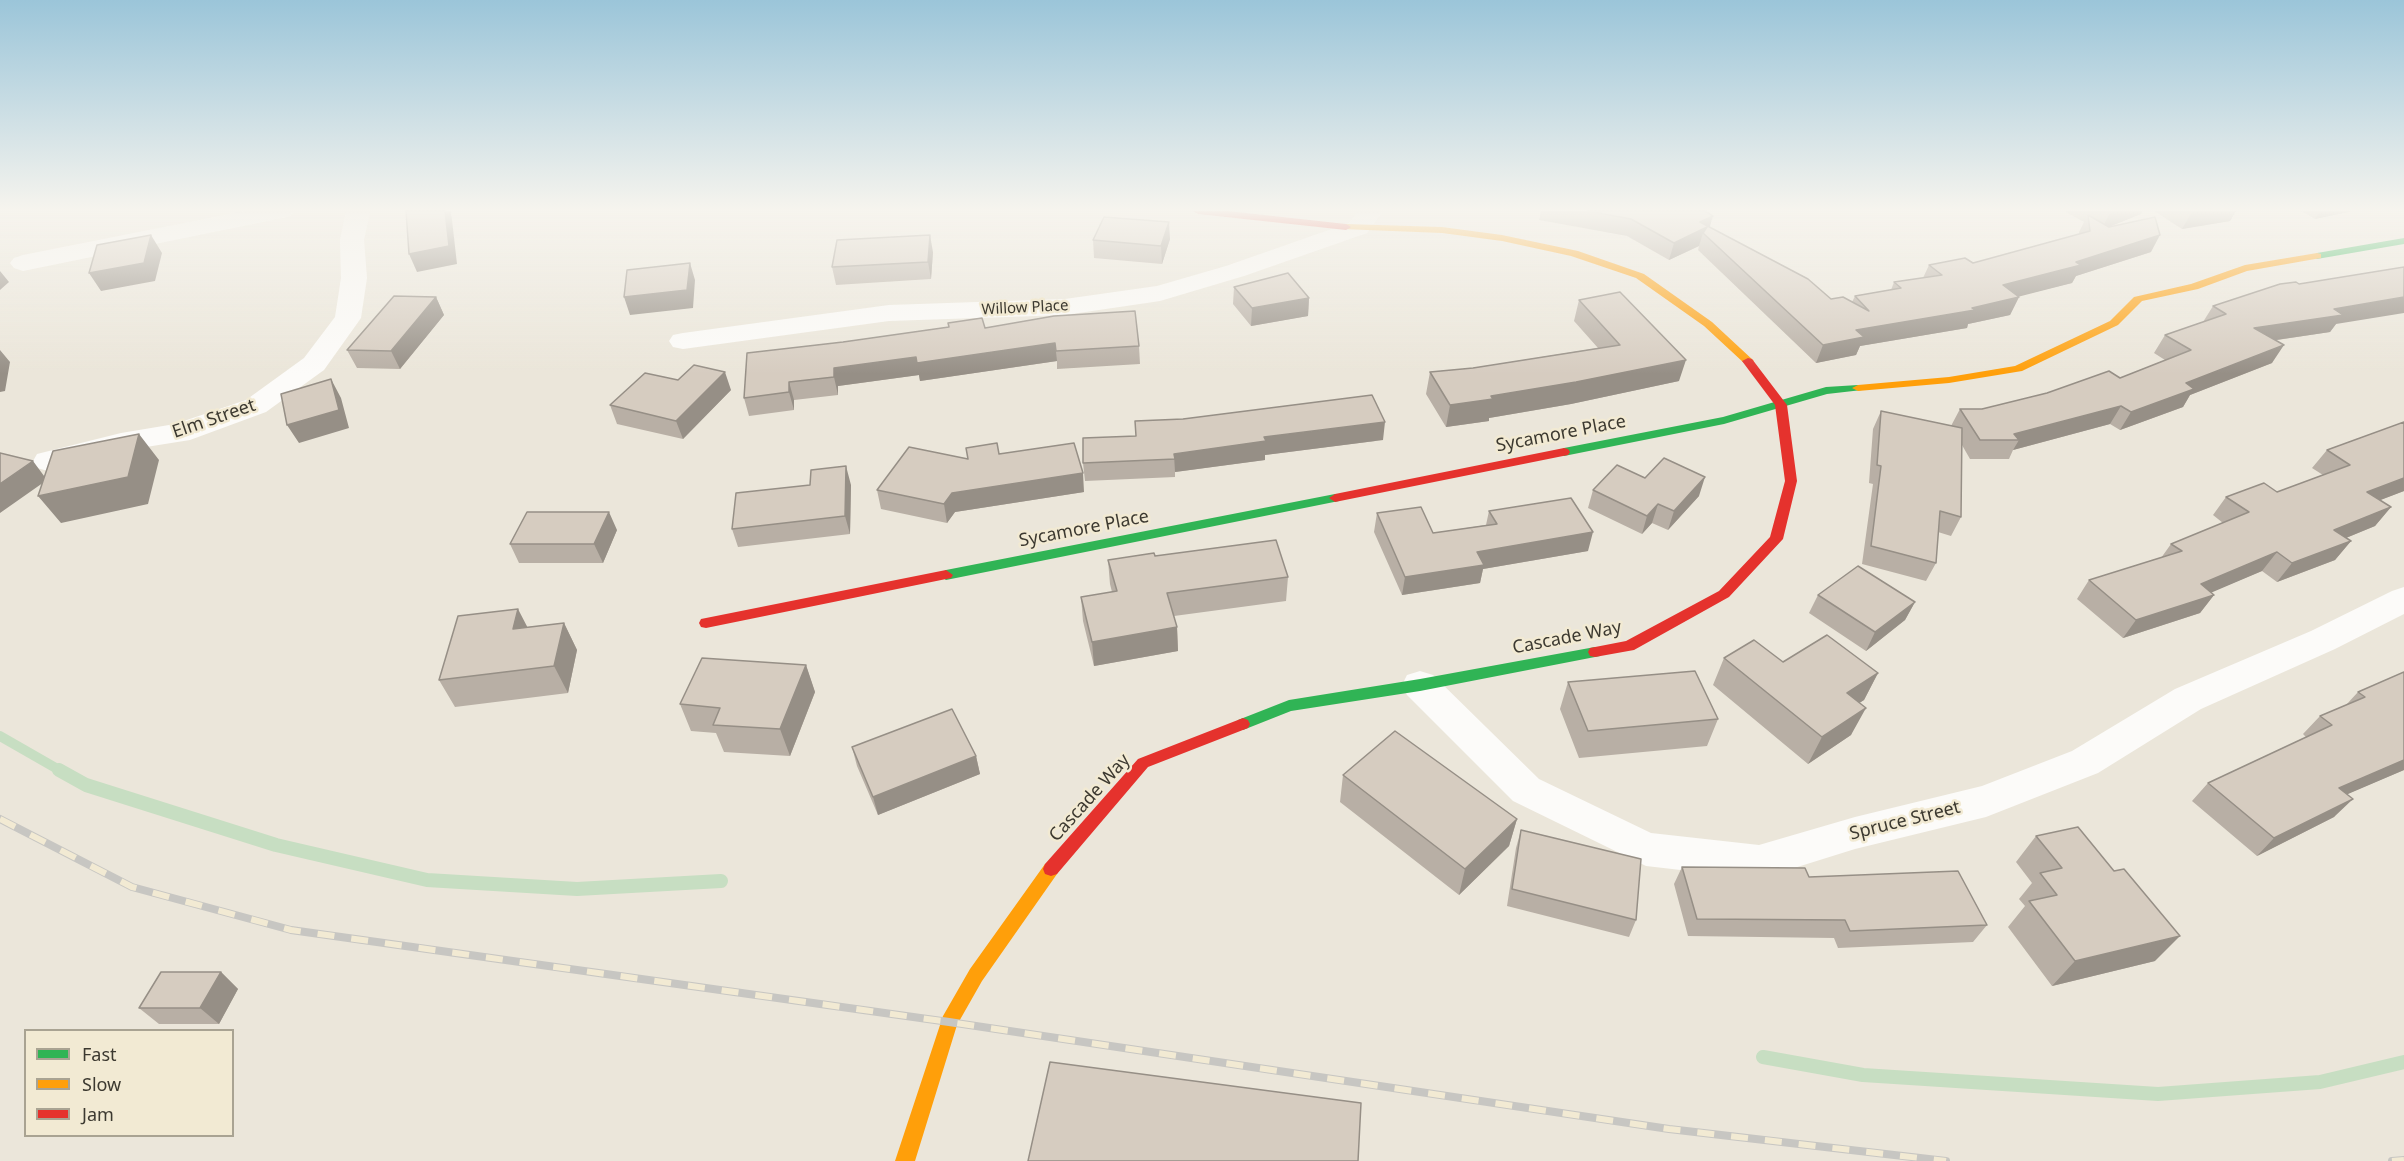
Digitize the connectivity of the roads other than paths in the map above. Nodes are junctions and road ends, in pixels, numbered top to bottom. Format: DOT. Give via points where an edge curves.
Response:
graph roads {
  1 [pos="353,265"];
  2 [pos="1250,265"];
  3 [pos="1609,265"];
  4 [pos="2262,265"];
  5 [pos="683,341"];
  6 [pos="1781,405"];
  7 [pos="48,461"];
  8 [pos="2404,599"];
  9 [pos="706,623"];
  10 [pos="1420,685"];
  11 [pos="905,1161"];
  1 -- 7 [label="street, Elm Street" via="348,318 314,364 256,406 180,433 121,442"];
  2 -- 5 [label="street, Willow Place" via="1160,293 1065,307 889,313"];
  3 -- 6 [label="street, Cascade Way" via="1640,276 1708,324 1755,368"];
  4 -- 6 [label="street, Sycamore Place" via="2194,287 2138,299 2114,323 2018,369 1949,380 1826,391"];
  6 -- 9 [label="street, Sycamore Place"];
  6 -- 10 [label="street, Cascade Way" via="1791,481 1776,539 1724,594 1629,646"];
  8 -- 10 [label="street, Spruce Street" via="2323,640 2188,699 2085,762 1986,801 1855,833 1759,862 1646,849 1526,790"];
  10 -- 11 [label="street, Cascade Way" via="1289,706 1143,763 1050,870 976,975 950,1022"];
}
